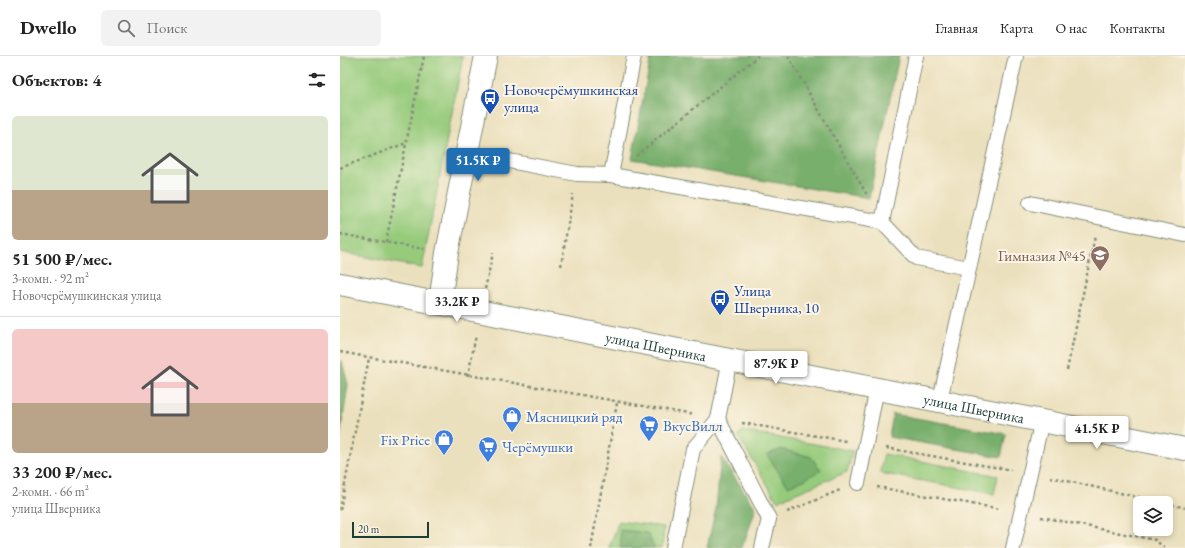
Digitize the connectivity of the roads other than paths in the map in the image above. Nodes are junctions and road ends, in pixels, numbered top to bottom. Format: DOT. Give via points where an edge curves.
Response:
graph roads {
  1 [pos="486,56"];
  2 [pos="634,56"];
  3 [pos="916,56"];
  4 [pos="1016,56"];
  5 [pos="467,152"];
  6 [pos="611,175"];
  7 [pos="1030,203"];
  8 [pos="882,222"];
  9 [pos="1185,235"];
  10 [pos="969,268"];
  11 [pos="340,284"];
  12 [pos="440,302"];
  13 [pos="730,359"];
  14 [pos="877,388"];
  15 [pos="940,400"];
  16 [pos="718,419"];
  17 [pos="1042,420"];
  18 [pos="1185,449"];
  19 [pos="858,483"];
  20 [pos="673,548"];
  21 [pos="762,548"];
  22 [pos="1013,548"];
  1 -- 5 [label="street"];
  2 -- 6 [label="lane"];
  3 -- 8 [label="lane"];
  4 -- 10 [label="lane"];
  5 -- 6 [label="lane" via="577,174"];
  5 -- 12 [label="street"];
  6 -- 8 [label="lane"];
  7 -- 9 [label="lane"];
  8 -- 10 [label="lane" via="916,258"];
  10 -- 15 [label="lane"];
  11 -- 12 [label="street, улица Шверника"];
  12 -- 13 [label="street, улица Шверника"];
  13 -- 14 [label="street, улица Шверника"];
  13 -- 16 [label="lane"];
  14 -- 15 [label="street, улица Шверника"];
  14 -- 19 [label="lane"];
  15 -- 17 [label="street, улица Шверника"];
  16 -- 20 [label="lane" via="693,449"];
  16 -- 21 [label="lane" via="769,519"];
  17 -- 18 [label="street, улица Шверника"];
  17 -- 22 [label="lane"];
}
